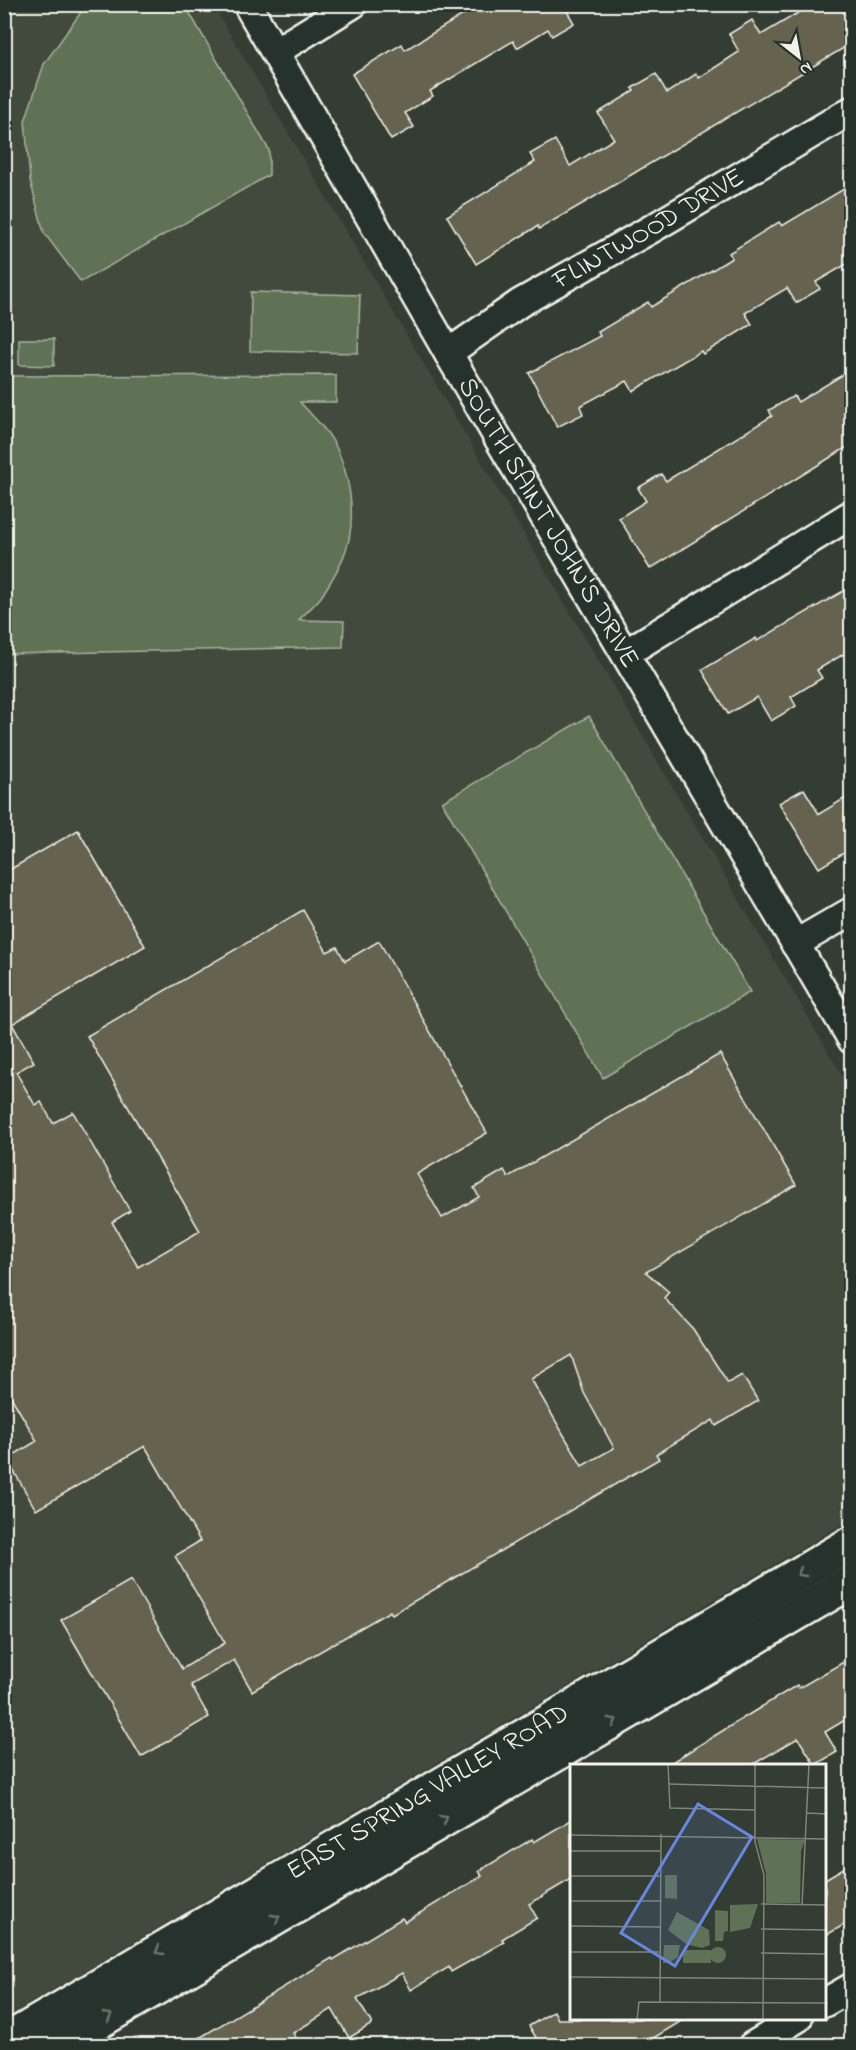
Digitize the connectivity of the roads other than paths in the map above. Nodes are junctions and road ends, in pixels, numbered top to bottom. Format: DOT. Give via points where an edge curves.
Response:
graph roads {
  1 [pos="247,4"];
  2 [pos="352,4"];
  3 [pos="275,52"];
  4 [pos="852,110"];
  5 [pos="448,353"];
  6 [pos="852,514"];
  7 [pos="626,653"];
  8 [pos="852,911"];
  9 [pos="795,944"];
  10 [pos="852,1040"];
  11 [pos="852,1543"];
  12 [pos="852,1581"];
  13 [pos="852,1987"];
  14 [pos="826,2002"];
  15 [pos="796,2020"];
  16 [pos="4,2042"];
  17 [pos="57,2046"];
  18 [pos="752,2046"];
  1 -- 3 [label="street, SOUTH SAINT JOHN'S DRIVE"];
  2 -- 3 [label="street"];
  3 -- 5 [label="street, SOUTH SAINT JOHN'S DRIVE"];
  4 -- 5 [label="street, FLINTWOOD DRIVE" via="520,303"];
  5 -- 7 [label="street, SOUTH SAINT JOHN'S DRIVE"];
  6 -- 7 [label="street"];
  7 -- 9 [label="street, SOUTH SAINT JOHN'S DRIVE"];
  8 -- 9 [label="street"];
  9 -- 10 [label="street, SOUTH SAINT JOHN'S DRIVE"];
  11 -- 16 [label="street, EAST SPRING VALLEY ROAD, one-way"];
  17 -- 12 [label="street, EAST SPRING VALLEY ROAD, one-way"];
  13 -- 14 [label="street"];
  15 -- 18 [label="street"];
}
